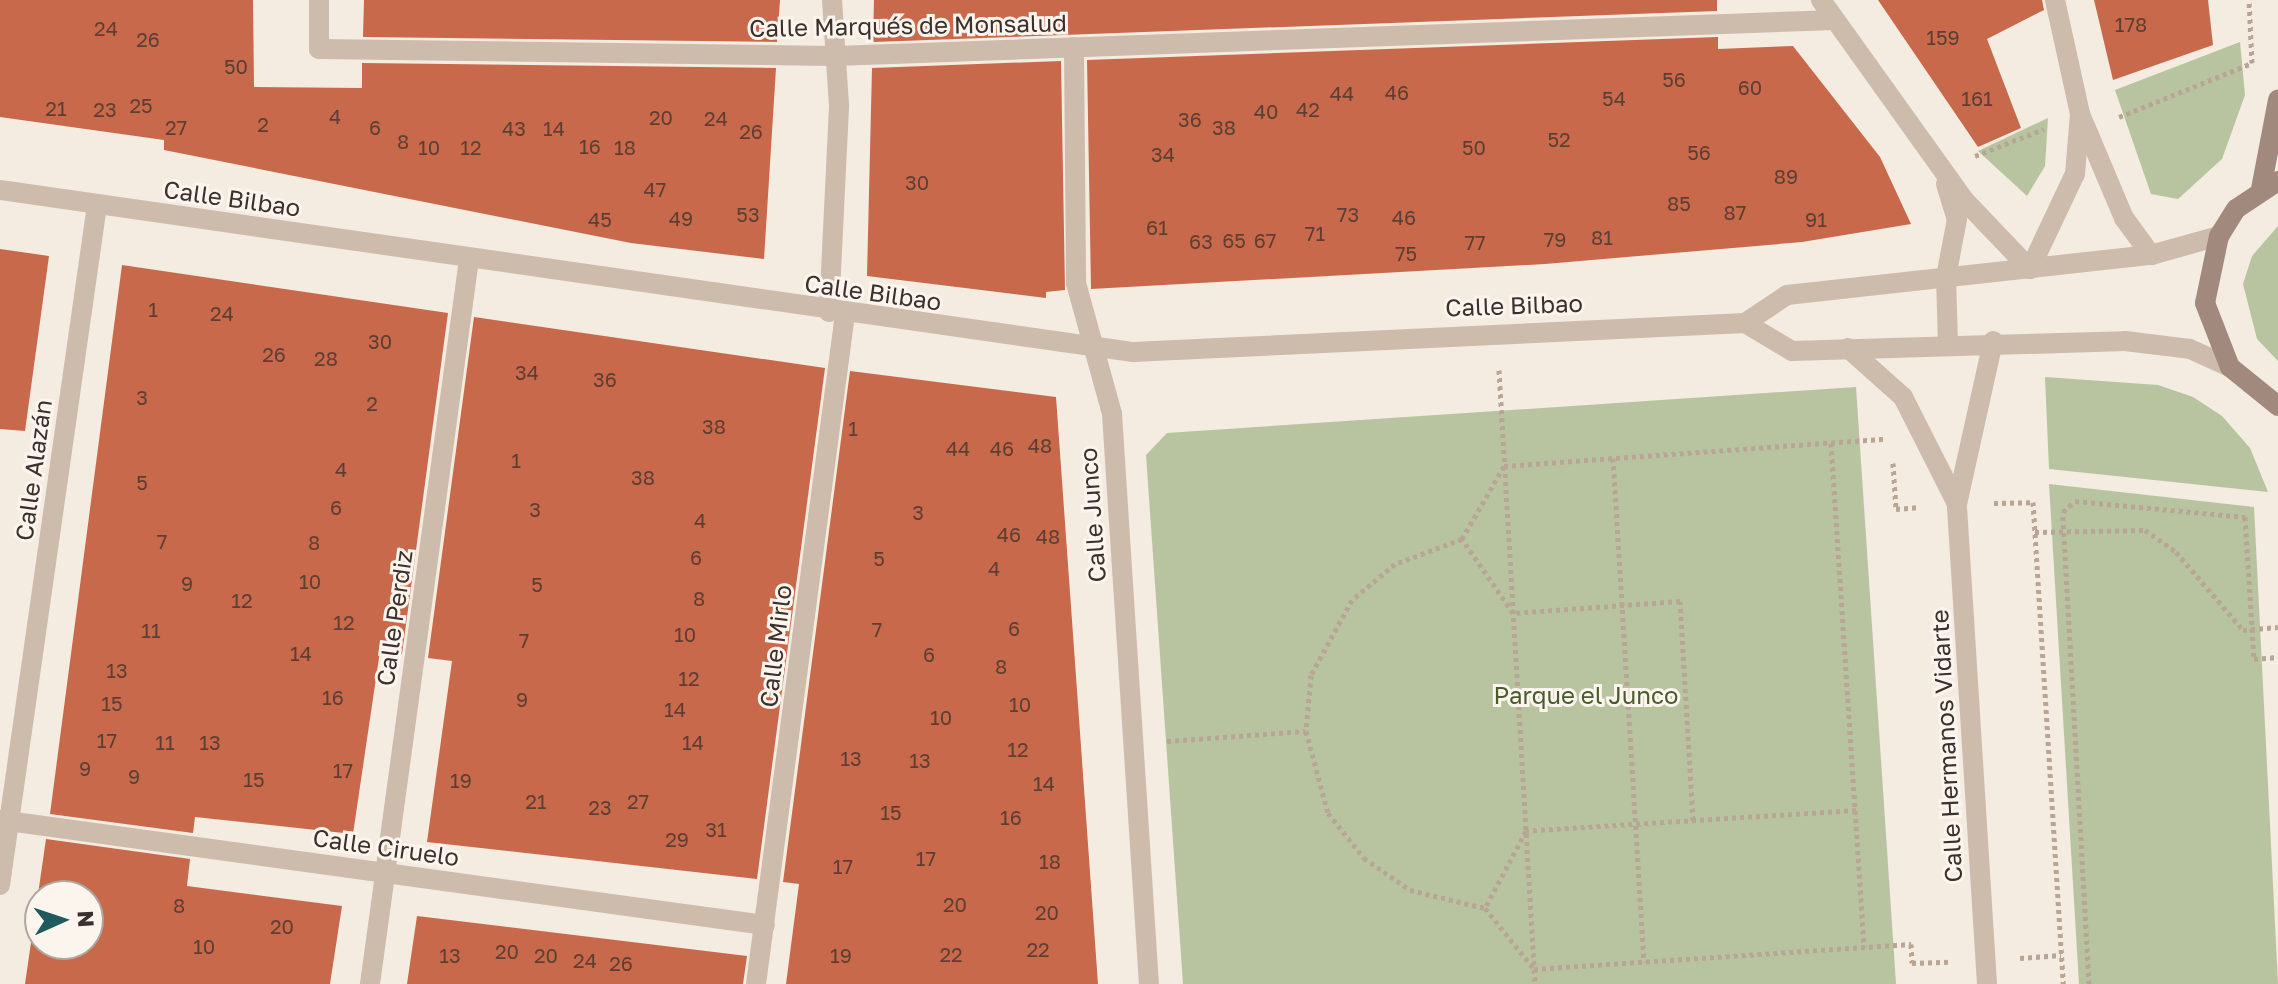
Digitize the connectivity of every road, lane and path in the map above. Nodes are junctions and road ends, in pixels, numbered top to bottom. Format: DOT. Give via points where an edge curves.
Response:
graph roads {
  1 [pos="319,0"];
  2 [pos="832,0"];
  3 [pos="1821,0"];
  4 [pos="2055,0"];
  5 [pos="2249,0"];
  6 [pos="1834,20"];
  7 [pos="1074,47"];
  8 [pos="835,56"];
  9 [pos="2278,100"];
  10 [pos="2080,114"];
  11 [pos="1941,169"];
  12 [pos="2269,185"];
  13 [pos="0,190"];
  14 [pos="97,205"];
  15 [pos="2219,236"];
  16 [pos="2151,255"];
  17 [pos="469,259"];
  18 [pos="2030,269"];
  19 [pos="1946,277"];
  20 [pos="837,313"];
  21 [pos="1745,323"];
  22 [pos="1496,331"];
  23 [pos="1993,341"];
  24 [pos="1948,343"];
  25 [pos="1848,348"];
  26 [pos="1096,350"];
  27 [pos="2230,367"];
  28 [pos="2278,406"];
  29 [pos="1891,439"];
  30 [pos="1831,443"];
  31 [pos="1613,458"];
  32 [pos="1504,466"];
  33 [pos="1957,504"];
  34 [pos="2064,531"];
  35 [pos="2035,532"];
  36 [pos="1462,539"];
  37 [pos="1622,605"];
  38 [pos="1513,613"];
  39 [pos="2278,627"];
  40 [pos="2253,629"];
  41 [pos="2278,657"];
  42 [pos="1306,731"];
  43 [pos="1133,744"];
  44 [pos="1856,810"];
  45 [pos="5,820"];
  46 [pos="1693,820"];
  47 [pos="1636,824"];
  48 [pos="1526,831"];
  49 [pos="384,873"];
  50 [pos="0,885"];
  51 [pos="1485,908"];
  52 [pos="765,925"];
  53 [pos="1864,947"];
  54 [pos="1985,960"];
  55 [pos="1644,962"];
  56 [pos="1534,969"];
  57 [pos="370,984"];
  58 [pos="756,984"];
  59 [pos="1149,984"];
  60 [pos="1535,984"];
  61 [pos="1987,984"];
  62 [pos="2063,984"];
  63 [pos="2089,984"];
  1 -- 8 [label="street, Calle Marqués de Monsalud" via="319,49"];
  2 -- 8 [label="street, Calle Mirlo"];
  3 -- 6 [label="street"];
  4 -- 10 [label="street"];
  5 -- 10 [label="path" via="2252,63 2118,118 2114,101"];
  6 -- 7 [label="street, Calle Marqués de Monsalud"];
  6 -- 11 [label="street"];
  7 -- 8 [label="street, Calle Marqués de Monsalud"];
  7 -- 26 [label="street, Calle Junco" via="1076,283"];
  8 -- 20 [label="street, Calle Mirlo"];
  9 -- 12 [label="main road"];
  10 -- 11 [label="path"];
  10 -- 16 [label="street" via="2124,218"];
  10 -- 18 [label="street" via="2075,174"];
  11 -- 18 [label="street"];
  11 -- 19 [label="street" via="1957,219"];
  12 -- 15 [label="main road"];
  13 -- 14 [label="street, Calle Bilbao"];
  14 -- 17 [label="street, Calle Bilbao"];
  14 -- 45 [label="street, Calle Alazán"];
  15 -- 16 [label="street"];
  15 -- 27 [label="main road" via="2205,303"];
  16 -- 18 [label="street"];
  17 -- 20 [label="street, Calle Bilbao"];
  17 -- 49 [label="street, Calle Perdiz"];
  18 -- 19 [label="street"];
  19 -- 21 [label="street" via="1787,295"];
  19 -- 24 [label="street"];
  20 -- 26 [label="street, Calle Bilbao"];
  20 -- 52 [label="street, Calle Mirlo"];
  21 -- 22 [label="street, Calle Bilbao"];
  21 -- 25 [label="street" via="1792,351"];
  22 -- 26 [label="street, Calle Bilbao"];
  22 -- 32 [label="path"];
  23 -- 24 [label="street"];
  23 -- 27 [label="street" via="2125,341 2190,349"];
  23 -- 33 [label="street, Calle Hermanos Vidarte"];
  24 -- 25 [label="street"];
  25 -- 33 [label="street, Calle Hermanos Vidarte" via="1903,397"];
  26 -- 43 [label="street, Calle Junco" via="1112,414"];
  27 -- 28 [label="main road"];
  29 -- 30 [label="path"];
  30 -- 31 [label="path"];
  30 -- 44 [label="path"];
  31 -- 32 [label="path"];
  31 -- 37 [label="path"];
  32 -- 36 [label="path"];
  32 -- 38 [label="path"];
  33 -- 35 [label="path" via="2033,502"];
  33 -- 54 [label="street, Calle Hermanos Vidarte"];
  34 -- 35 [label="path"];
  34 -- 40 [label="path" via="2145,530 2176,552 2243,630"];
  34 -- 40 [label="path" via="2063,512 2075,501 2245,517"];
  34 -- 63 [label="path"];
  35 -- 62 [label="path"];
  36 -- 38 [label="path"];
  36 -- 42 [label="path" via="1395,564 1352,600 1316,661"];
  37 -- 38 [label="path"];
  37 -- 46 [label="path" via="1680,601"];
  37 -- 47 [label="path"];
  38 -- 48 [label="path"];
  39 -- 40 [label="path"];
  40 -- 41 [label="path" via="2254,659"];
  42 -- 43 [label="path"];
  42 -- 51 [label="path" via="1328,813 1364,858 1410,890"];
  43 -- 59 [label="street, Calle Junco"];
  44 -- 46 [label="path"];
  44 -- 53 [label="path"];
  45 -- 49 [label="street, Calle Ciruelo"];
  45 -- 50 [label="street, Calle Alazán"];
  46 -- 47 [label="path"];
  47 -- 48 [label="path"];
  47 -- 55 [label="path"];
  48 -- 51 [label="path"];
  48 -- 56 [label="path"];
  49 -- 52 [label="street, Calle Ciruelo"];
  49 -- 57 [label="street, Calle Perdiz"];
  51 -- 56 [label="path"];
  52 -- 58 [label="street, Calle Mirlo"];
  53 -- 54 [label="path" via="1911,944 1912,963"];
  53 -- 55 [label="path"];
  54 -- 61 [label="street, Calle Hermanos Vidarte"];
  55 -- 56 [label="path"];
  56 -- 60 [label="path"];
}
